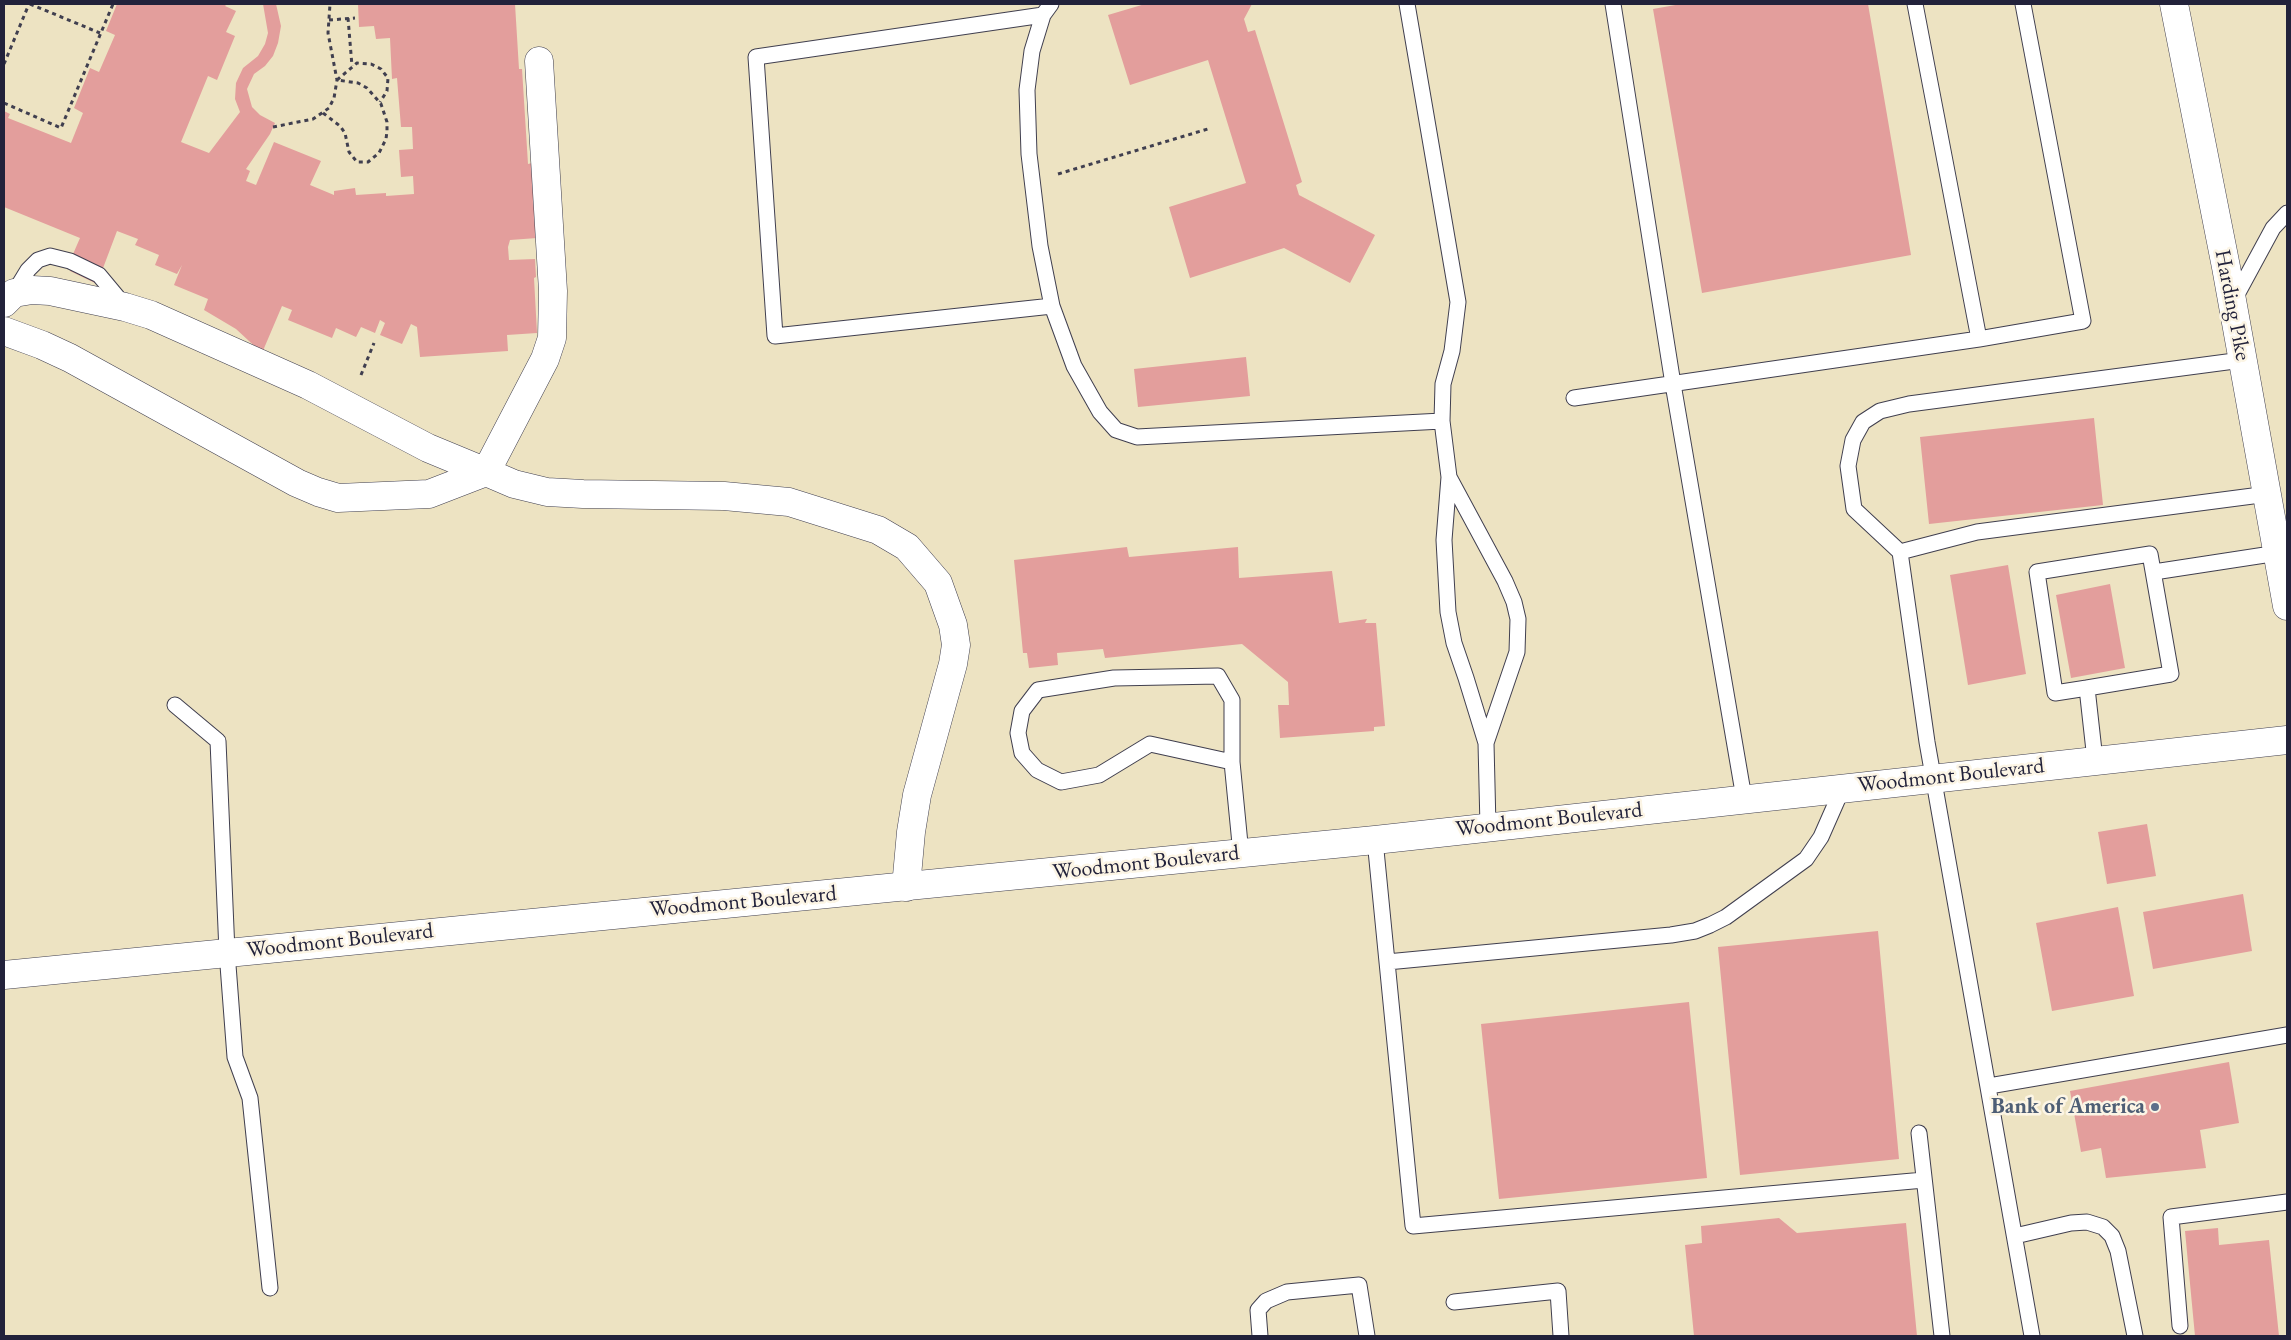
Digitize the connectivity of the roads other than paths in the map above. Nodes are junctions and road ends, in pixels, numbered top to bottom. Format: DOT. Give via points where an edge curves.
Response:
graph roads {
  1 [pos="1407,4"];
  2 [pos="1613,4"];
  3 [pos="1915,4"];
  4 [pos="2023,4"];
  5 [pos="2174,4"];
  6 [pos="1047,9"];
  7 [pos="539,61"];
  8 [pos="2287,213"];
  9 [pos="9,298"];
  10 [pos="2232,304"];
  11 [pos="1052,306"];
  12 [pos="125,307"];
  13 [pos="4,331"];
  14 [pos="1978,339"];
  15 [pos="2242,360"];
  16 [pos="1673,384"];
  17 [pos="1574,398"];
  18 [pos="1442,420"];
  19 [pos="486,472"];
  20 [pos="1449,477"];
  21 [pos="2268,494"];
  22 [pos="2287,525"];
  23 [pos="1900,552"];
  24 [pos="2278,554"];
  25 [pos="2154,572"];
  26 [pos="2287,606"];
  27 [pos="2087,688"];
  28 [pos="175,705"];
  29 [pos="2287,740"];
  30 [pos="1486,743"];
  31 [pos="2095,760"];
  32 [pos="1232,762"];
  33 [pos="1934,777"];
  34 [pos="1843,788"];
  35 [pos="1744,798"];
  36 [pos="1488,827"];
  37 [pos="1375,840"];
  38 [pos="1241,854"];
  39 [pos="906,887"];
  40 [pos="227,952"];
  41 [pos="1387,962"];
  42 [pos="4,975"];
  43 [pos="2287,1035"];
  44 [pos="1988,1086"];
  45 [pos="1919,1133"];
  46 [pos="1924,1180"];
  47 [pos="2287,1202"];
  48 [pos="2014,1236"];
  49 [pos="270,1288"];
  50 [pos="1454,1302"];
  51 [pos="2180,1326"];
  52 [pos="1260,1336"];
  53 [pos="1367,1336"];
  54 [pos="1561,1336"];
  55 [pos="1942,1336"];
  56 [pos="2032,1336"];
  57 [pos="2135,1336"];
  1 -- 18 [label="lane" via="1458,302 1452,351 1443,384"];
  2 -- 16 [label="lane"];
  3 -- 14 [label="lane"];
  4 -- 14 [label="lane" via="2083,321"];
  5 -- 10 [label="main road, Harding Pike"];
  6 -- 11 [label="lane" via="1032,51 1027,90 1032,182"];
  6 -- 11 [label="lane" via="756,57 774,336"];
  7 -- 19 [label="main road" via="553,291 552,338 545,359"];
  8 -- 10 [label="lane" via="2274,228"];
  9 -- 12 [label="main road" via="32,290"];
  9 -- 12 [label="lane" via="28,270 38,260 50,256 63,258 99,275"];
  10 -- 15 [label="main road, Harding Pike"];
  11 -- 18 [label="lane" via="1074,366 1100,412 1116,430 1137,436"];
  12 -- 19 [label="main road" via="190,331 308,385 428,448"];
  13 -- 19 [label="main road" via="70,358 297,483 338,498 429,494"];
  14 -- 16 [label="lane"];
  15 -- 21 [label="main road, Harding Pike"];
  15 -- 23 [label="lane" via="1909,404 1880,412 1863,422 1853,440 1848,466 1854,509"];
  16 -- 17 [label="lane"];
  16 -- 35 [label="lane"];
  18 -- 20 [label="lane"];
  19 -- 39 [label="main road" via="514,484 547,492 724,496 789,502 878,530 907,547 938,583 953,625 956,645 917,795"];
  20 -- 30 [label="lane" via="1444,540 1448,612 1454,644"];
  20 -- 30 [label="lane" via="1505,581 1518,619 1517,652"];
  21 -- 22 [label="main road"];
  21 -- 23 [label="lane" via="1977,532"];
  21 -- 24 [label="main road, Harding Pike"];
  23 -- 33 [label="lane"];
  24 -- 25 [label="lane"];
  24 -- 26 [label="main road, Harding Pike"];
  25 -- 27 [label="lane" via="2171,674"];
  25 -- 27 [label="lane" via="2150,554 2037,572 2056,693"];
  27 -- 31 [label="lane"];
  28 -- 40 [label="lane" via="218,741"];
  29 -- 31 [label="main road, Woodmont Boulevard"];
  30 -- 36 [label="lane"];
  31 -- 33 [label="main road, Woodmont Boulevard"];
  32 -- 32 [label="lane" via="1232,700 1218,676 1114,678 1038,690 1022,711 1018,733 1022,753 1037,770 1061,782 1099,775 1150,744"];
  32 -- 38 [label="lane"];
  33 -- 34 [label="main road, Woodmont Boulevard"];
  33 -- 44 [label="lane"];
  34 -- 35 [label="main road, Woodmont Boulevard"];
  34 -- 41 [label="lane" via="1821,837 1806,859 1726,917 1703,928 1671,936"];
  35 -- 36 [label="main road, Woodmont Boulevard"];
  36 -- 37 [label="main road, Woodmont Boulevard"];
  37 -- 38 [label="main road, Woodmont Boulevard"];
  37 -- 41 [label="lane"];
  38 -- 39 [label="main road, Woodmont Boulevard"];
  39 -- 40 [label="main road, Woodmont Boulevard"];
  40 -- 42 [label="main road, Woodmont Boulevard"];
  40 -- 49 [label="lane" via="235,1057 250,1098"];
  41 -- 46 [label="lane" via="1413,1226"];
  43 -- 44 [label="lane"];
  44 -- 48 [label="lane"];
  45 -- 46 [label="lane"];
  46 -- 55 [label="lane"];
  47 -- 51 [label="lane" via="2170,1217"];
  48 -- 56 [label="lane"];
  48 -- 57 [label="lane" via="2071,1223 2086,1222 2103,1227 2112,1236 2118,1252"];
  50 -- 54 [label="lane" via="1558,1291"];
  52 -- 53 [label="lane" via="1258,1310 1266,1300 1287,1292 1359,1285"];
}
